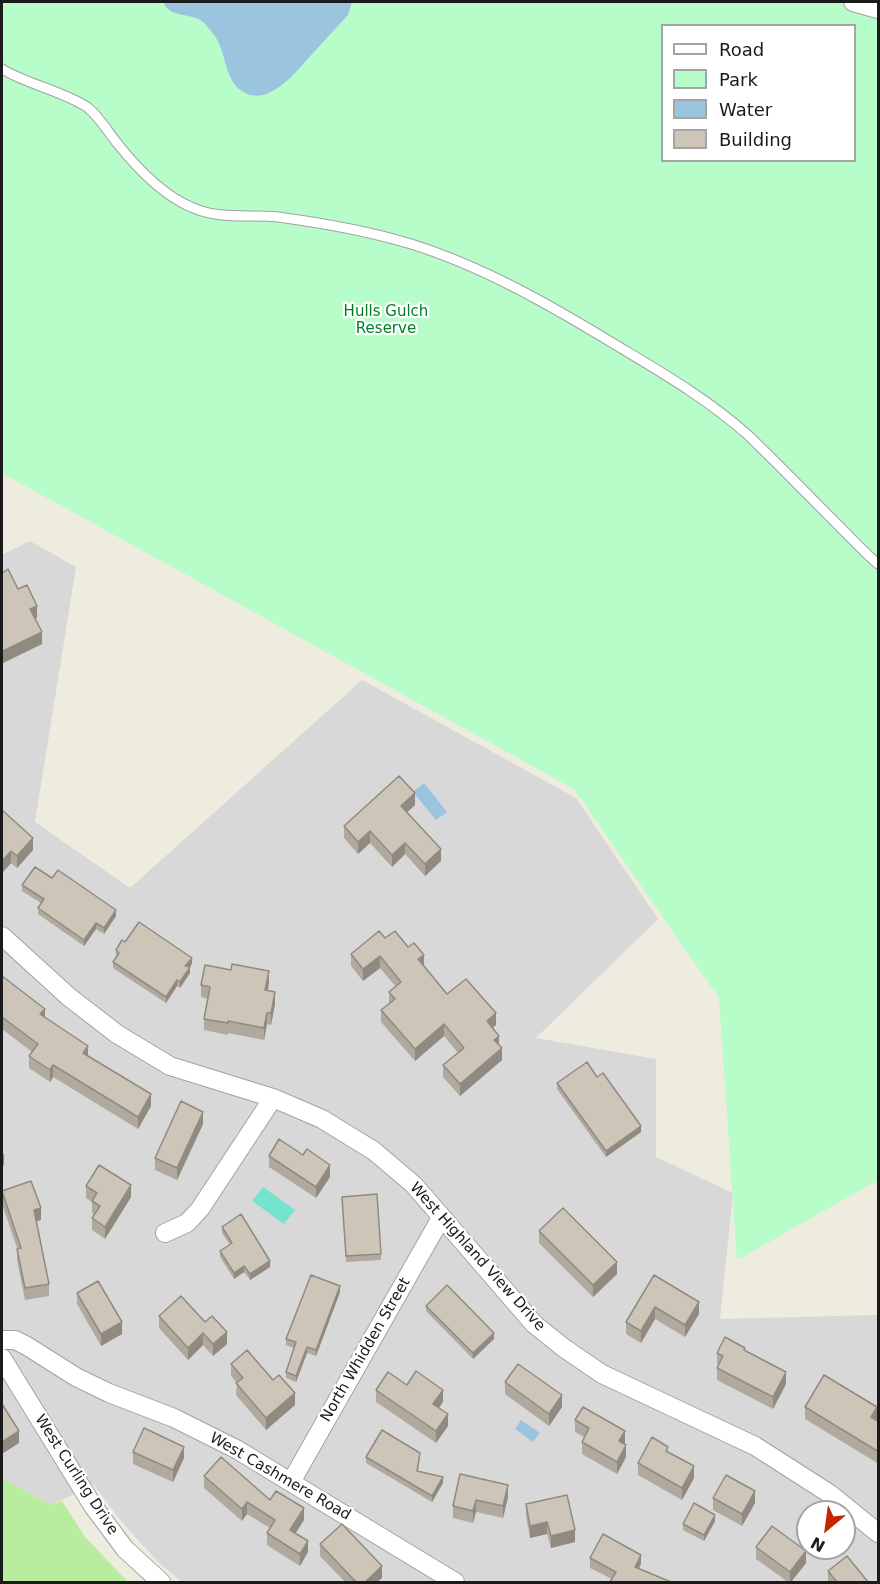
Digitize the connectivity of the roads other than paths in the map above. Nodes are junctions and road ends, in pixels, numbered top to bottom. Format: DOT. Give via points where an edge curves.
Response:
graph roads {
  1 [pos="853,2"];
  2 [pos="879,9"];
  3 [pos="2,69"];
  4 [pos="879,564"];
  5 [pos="2,936"];
  6 [pos="273,1098"];
  7 [pos="441,1218"];
  8 [pos="165,1233"];
  9 [pos="2,1340"];
  10 [pos="2,1358"];
  11 [pos="291,1482"];
  12 [pos="877,1529"];
  13 [pos="161,1582"];
  14 [pos="455,1582"];
  1 -- 2 [label="street"];
  3 -- 4 [label="lane" via="14,77 58,91 89,109 143,172 189,206 222,216 276,217 351,229 411,244 478,269 555,309 711,405 748,435"];
  5 -- 6 [label="street, West Highland View Drive" via="69,997 117,1034 170,1066"];
  6 -- 7 [label="street, West Highland View Drive" via="322,1119 374,1151 414,1185"];
  6 -- 8 [label="street" via="200,1209 187,1223"];
  7 -- 11 [label="street, North Whidden Street"];
  7 -- 12 [label="street, West Highland View Drive" via="534,1324 564,1348 602,1374 755,1446"];
  9 -- 11 [label="street, West Cashmere Road" via="15,1340 76,1377 174,1418"];
  10 -- 13 [label="street, West Curling Drive" via="93,1506 125,1549"];
  11 -- 14 [label="street, West Cashmere Road"];
}
